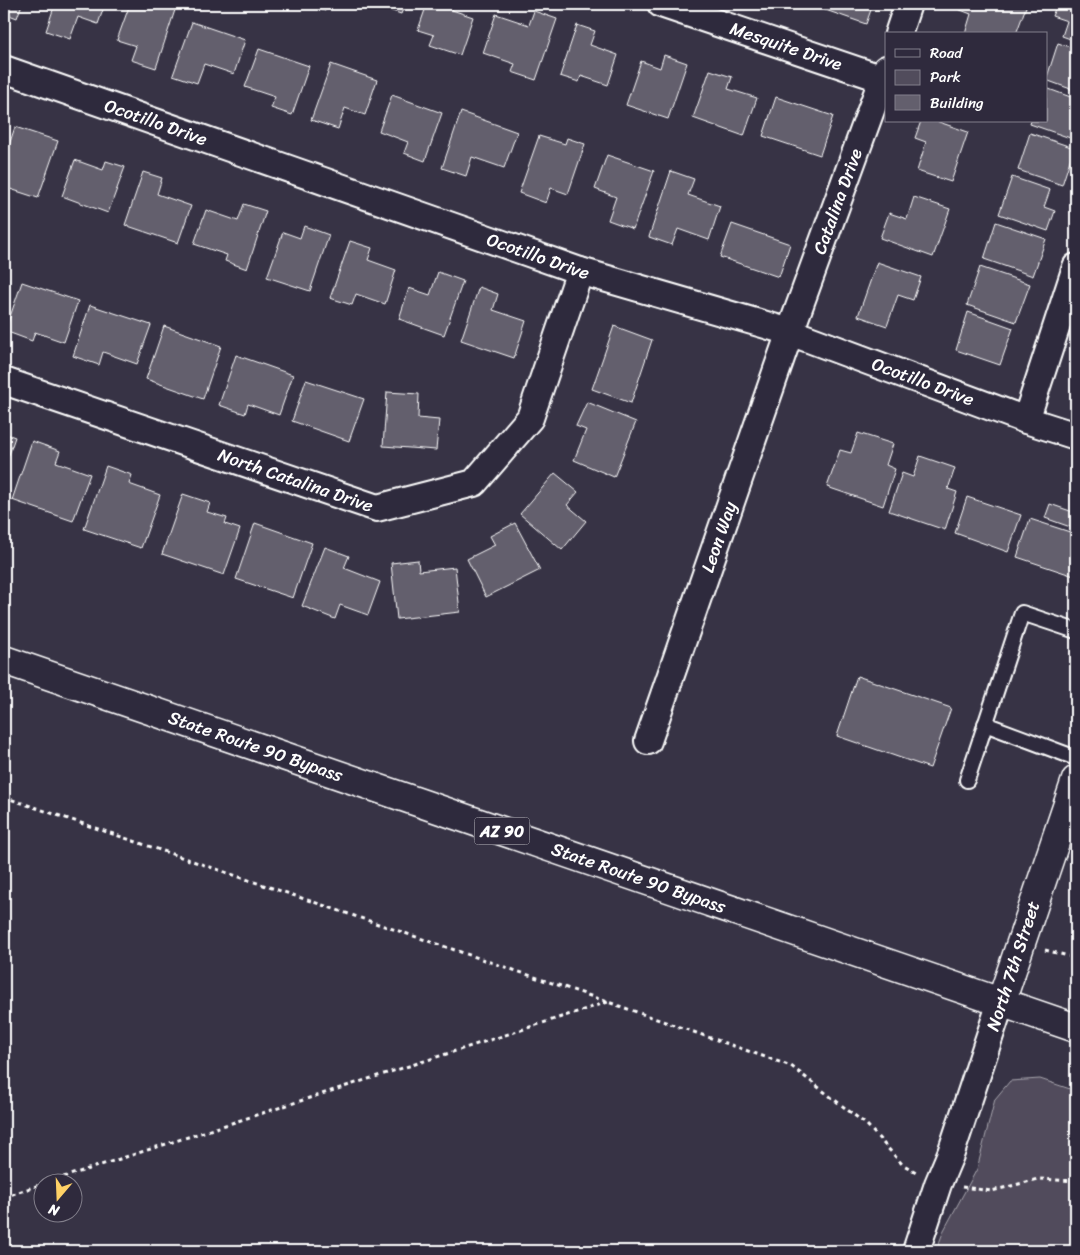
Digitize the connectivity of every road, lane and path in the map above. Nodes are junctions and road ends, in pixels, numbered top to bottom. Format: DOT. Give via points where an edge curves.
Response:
graph roads {
  1 [pos="661,4"];
  2 [pos="908,4"];
  3 [pos="899,32"];
  4 [pos="4,69"];
  5 [pos="885,74"];
  6 [pos="1076,267"];
  7 [pos="580,271"];
  8 [pos="790,332"];
  9 [pos="4,381"];
  10 [pos="1026,420"];
  11 [pos="1076,436"];
  12 [pos="1076,631"];
  13 [pos="4,660"];
  14 [pos="985,724"];
  15 [pos="648,741"];
  16 [pos="1076,758"];
  17 [pos="967,780"];
  18 [pos="1076,780"];
  19 [pos="4,798"];
  20 [pos="1020,944"];
  21 [pos="1076,958"];
  22 [pos="608,1002"];
  23 [pos="1001,1002"];
  24 [pos="1076,1028"];
  25 [pos="79,1172"];
  26 [pos="1076,1181"];
  27 [pos="938,1184"];
  28 [pos="32,1187"];
  29 [pos="4,1197"];
  30 [pos="916,1251"];
  1 -- 5 [label="street, Mesquite Drive"];
  2 -- 3 [label="street"];
  4 -- 7 [label="street, Ocotillo Drive"];
  5 -- 8 [label="street, Catalina Drive"];
  6 -- 10 [label="street"];
  7 -- 8 [label="street, Ocotillo Drive"];
  7 -- 9 [label="street, North Catalina Drive" via="530,418 474,483 376,508"];
  8 -- 10 [label="street, Ocotillo Drive"];
  8 -- 15 [label="street, Leon Way"];
  10 -- 11 [label="street, Ocotillo Drive"];
  12 -- 14 [label="lane" via="1022,612"];
  13 -- 23 [label="main road, State Route 90 Bypass / AZ 90"];
  14 -- 16 [label="lane"];
  14 -- 17 [label="lane"];
  18 -- 20 [label="main road, North 7th Street"];
  19 -- 22 [label="path"];
  20 -- 21 [label="path"];
  20 -- 23 [label="main road, North 7th Street"];
  22 -- 25 [label="path"];
  22 -- 27 [label="path" via="791,1066 867,1126 902,1164"];
  23 -- 24 [label="main road, State Route 90 Bypass / AZ 90"];
  23 -- 27 [label="street, North 7th Street"];
  26 -- 27 [label="path" via="1038,1180 992,1191"];
  27 -- 30 [label="street, North 7th Street"];
  28 -- 29 [label="path"];
}
